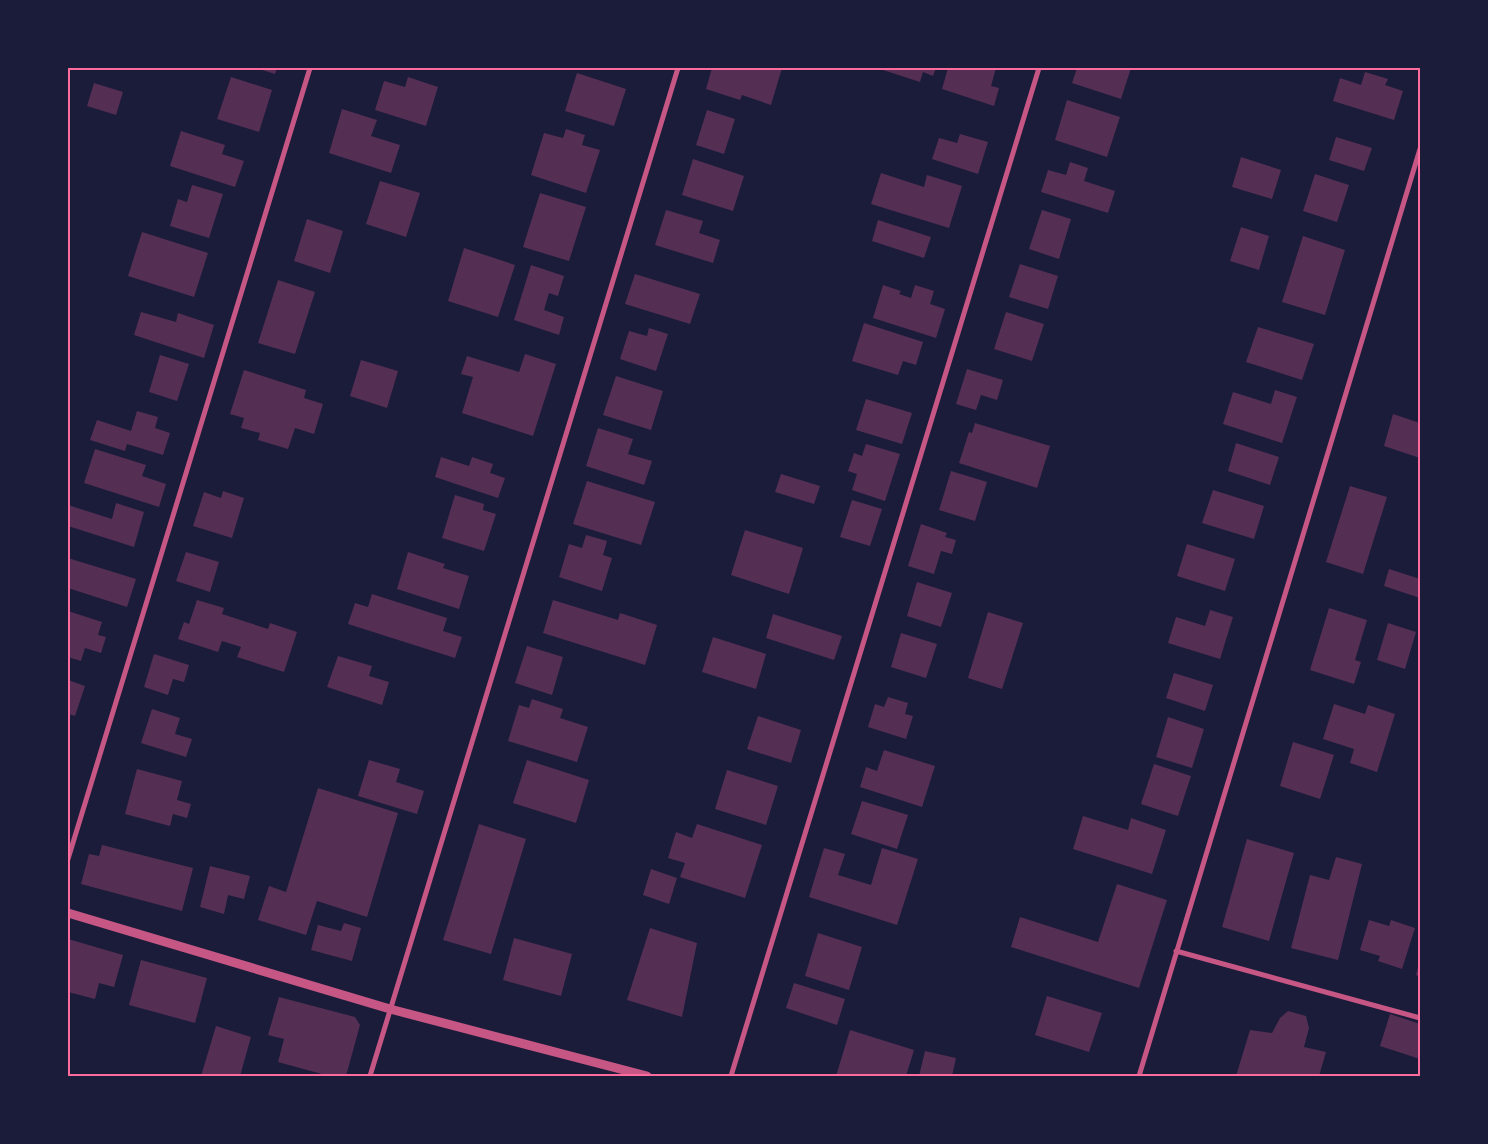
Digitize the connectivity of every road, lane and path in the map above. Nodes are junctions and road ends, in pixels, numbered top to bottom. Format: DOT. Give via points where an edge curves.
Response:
graph roads {
  1 [pos="310,68"];
  2 [pos="678,68"];
  3 [pos="1039,68"];
  4 [pos="1420,149"];
  5 [pos="68,859"];
  6 [pos="68,913"];
  7 [pos="1176,951"];
  8 [pos="390,1009"];
  9 [pos="1420,1018"];
  10 [pos="370,1076"];
  11 [pos="647,1076"];
  12 [pos="731,1076"];
  13 [pos="1139,1076"];
  1 -- 5 [label="street"];
  2 -- 8 [label="street"];
  3 -- 12 [label="street"];
  4 -- 7 [label="street"];
  6 -- 8 [label="street"];
  7 -- 9 [label="street"];
  7 -- 13 [label="street"];
  8 -- 10 [label="street"];
  8 -- 11 [label="street"];
}
